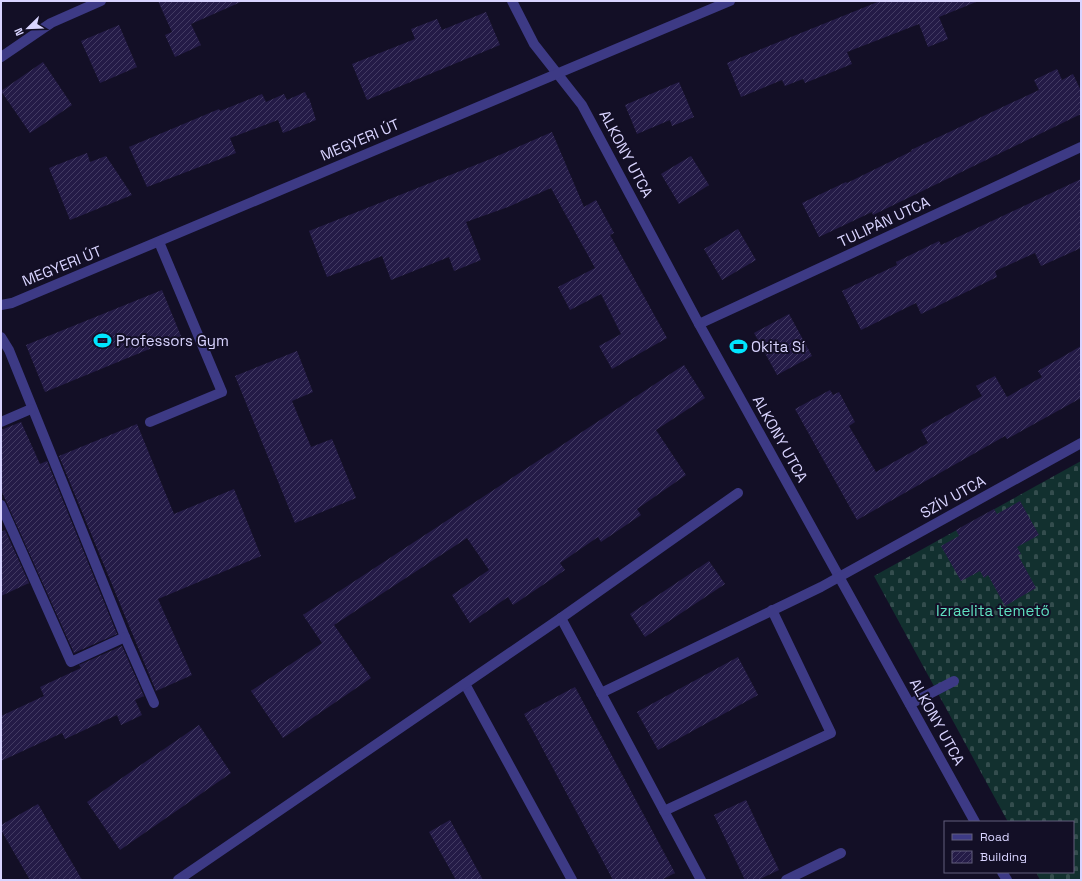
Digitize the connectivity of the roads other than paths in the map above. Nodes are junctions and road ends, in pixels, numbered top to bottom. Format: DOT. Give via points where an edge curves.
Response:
graph roads {
  1 [pos="101,1"];
  2 [pos="512,1"];
  3 [pos="730,1"];
  4 [pos="1,57"];
  5 [pos="555,73"];
  6 [pos="1081,147"];
  7 [pos="159,242"];
  8 [pos="1,305"];
  9 [pos="699,324"];
  10 [pos="1,337"];
  11 [pos="31,409"];
  12 [pos="1,422"];
  13 [pos="150,422"];
  14 [pos="1081,443"];
  15 [pos="738,493"];
  16 [pos="1,505"];
  17 [pos="840,577"];
  18 [pos="772,610"];
  19 [pos="561,618"];
  20 [pos="125,637"];
  21 [pos="954,681"];
  22 [pos="465,684"];
  23 [pos="601,693"];
  24 [pos="154,703"];
  25 [pos="910,704"];
  26 [pos="664,811"];
  27 [pos="974,821"];
  28 [pos="841,853"];
  29 [pos="178,880"];
  30 [pos="572,880"];
  31 [pos="701,880"];
  32 [pos="786,880"];
  1 -- 4 [label="street" via="51,23"];
  2 -- 5 [label="street, ALKONY UTCA" via="534,44"];
  3 -- 5 [label="street, MEGYERI ÚT"];
  5 -- 7 [label="street, MEGYERI ÚT"];
  5 -- 9 [label="street, ALKONY UTCA" via="582,105"];
  6 -- 9 [label="street, TULIPÁN UTCA"];
  7 -- 8 [label="street, MEGYERI ÚT" via="12,303"];
  7 -- 13 [label="street" via="222,392"];
  9 -- 17 [label="street, ALKONY UTCA"];
  10 -- 11 [label="street" via="9,350"];
  11 -- 12 [label="street"];
  11 -- 20 [label="street"];
  14 -- 17 [label="street, SZÍV UTCA"];
  15 -- 19 [label="street"];
  16 -- 20 [label="street" via="71,662"];
  17 -- 18 [label="street, SZÍV UTCA"];
  17 -- 25 [label="street, ALKONY UTCA"];
  18 -- 23 [label="street, SZÍV UTCA"];
  18 -- 26 [label="street" via="831,733"];
  19 -- 22 [label="street"];
  19 -- 23 [label="street"];
  20 -- 24 [label="street"];
  21 -- 25 [label="street"];
  22 -- 29 [label="street"];
  22 -- 30 [label="street"];
  23 -- 26 [label="street"];
  25 -- 27 [label="street, ALKONY UTCA"];
  26 -- 31 [label="street"];
  28 -- 32 [label="street"];
}
